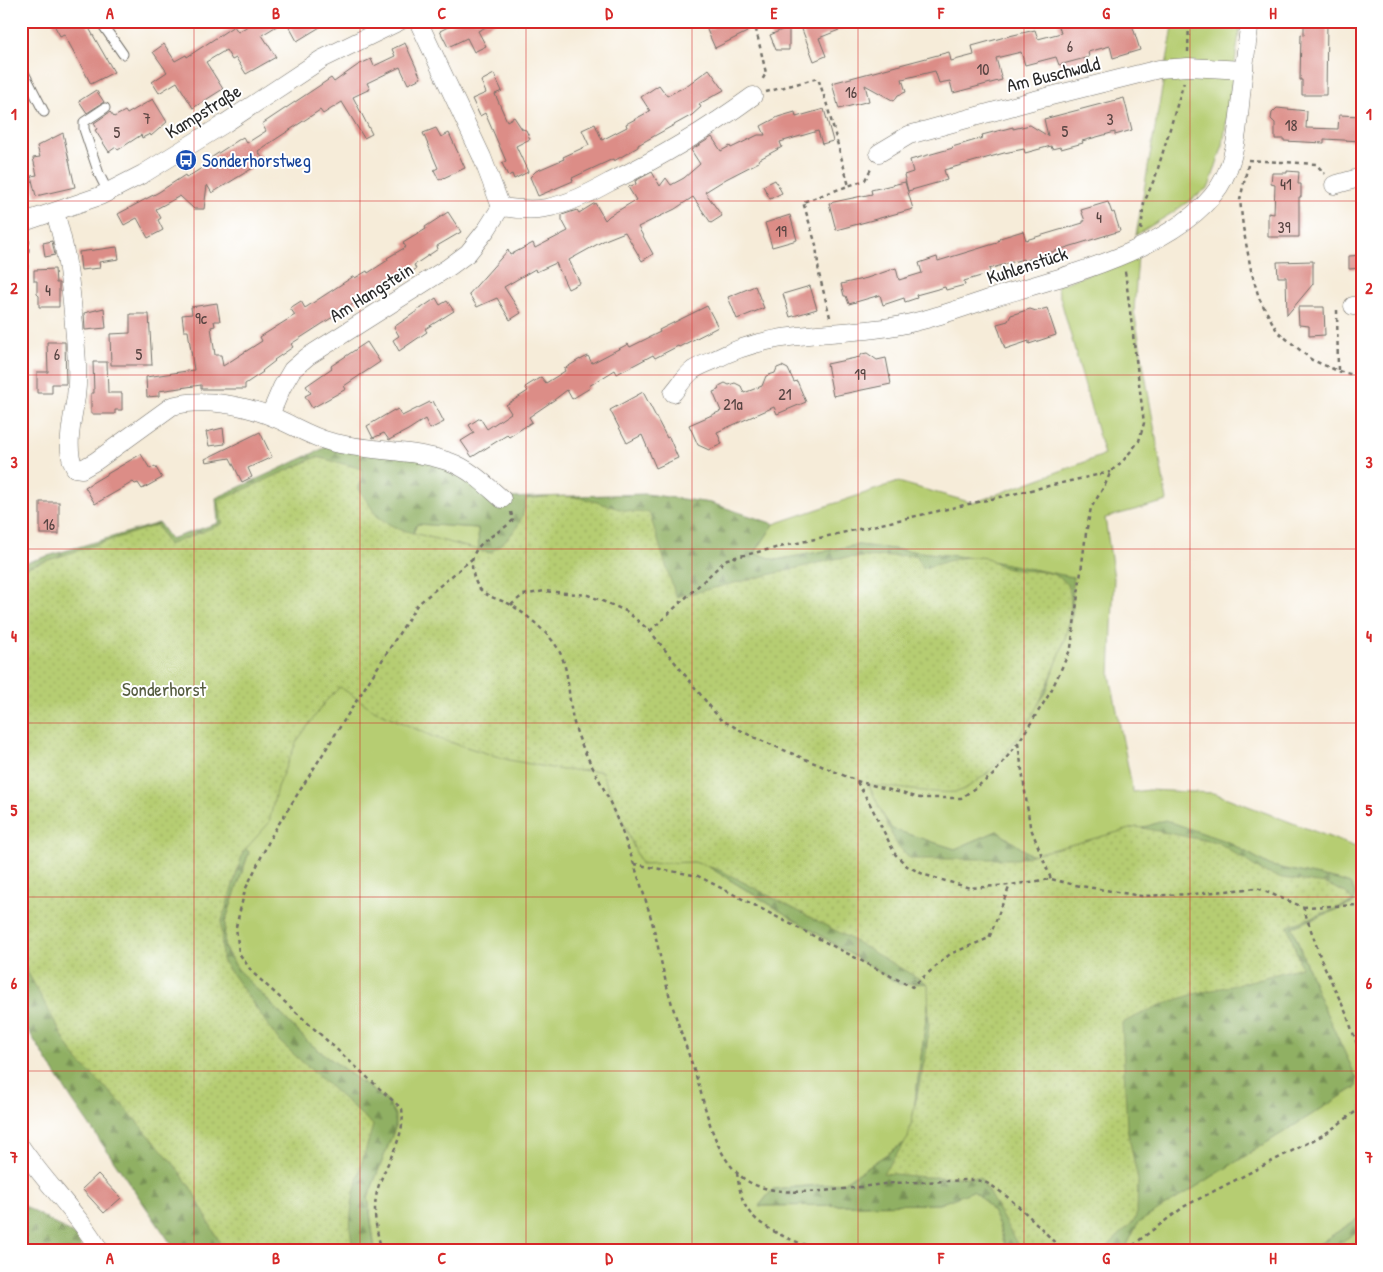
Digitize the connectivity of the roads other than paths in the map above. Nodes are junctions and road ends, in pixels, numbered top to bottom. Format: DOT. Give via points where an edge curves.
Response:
graph roads {
  1 [pos="100,21"];
  2 [pos="400,21"];
  3 [pos="418,21"];
  4 [pos="1250,21"];
  5 [pos="123,54"];
  6 [pos="21,67"];
  7 [pos="1244,70"];
  8 [pos="753,96"];
  9 [pos="104,108"];
  10 [pos="44,112"];
  11 [pos="879,153"];
  12 [pos="1362,177"];
  13 [pos="1334,185"];
  14 [pos="108,192"];
  15 [pos="501,207"];
  16 [pos="55,213"];
  17 [pos="25,222"];
  18 [pos="673,393"];
  19 [pos="270,415"];
  20 [pos="502,499"];
  21 [pos="21,1147"];
  22 [pos="100,1251"];
  1 -- 5 [label="lane"];
  2 -- 14 [label="street, Kampstraße" via="322,59 224,124"];
  3 -- 15 [label="street" via="482,157"];
  4 -- 7 [label="street, Kuhlenstück"];
  6 -- 10 [label="lane"];
  7 -- 11 [label="street, Am Buschwald" via="1160,69 909,135"];
  7 -- 18 [label="street, Kuhlenstück" via="1232,160 1220,186 1202,209 1178,227 1123,255 1054,280 907,324 760,341 733,350 692,371"];
  8 -- 15 [label="street" via="644,166 579,198 546,208 522,210"];
  9 -- 14 [label="lane" via="84,122 84,129"];
  12 -- 13 [label="street"];
  14 -- 16 [label="street, Kampstraße"];
  15 -- 19 [label="street, Am Hangstein" via="468,253 307,357 292,370"];
  16 -- 17 [label="street, Kampstraße"];
  16 -- 19 [label="street" via="67,259 79,376 70,446 70,461 74,468 96,461 161,413 183,403 240,406"];
  19 -- 20 [label="street" via="311,436 331,442 451,462 473,474"];
  21 -- 22 [label="street"];
}
